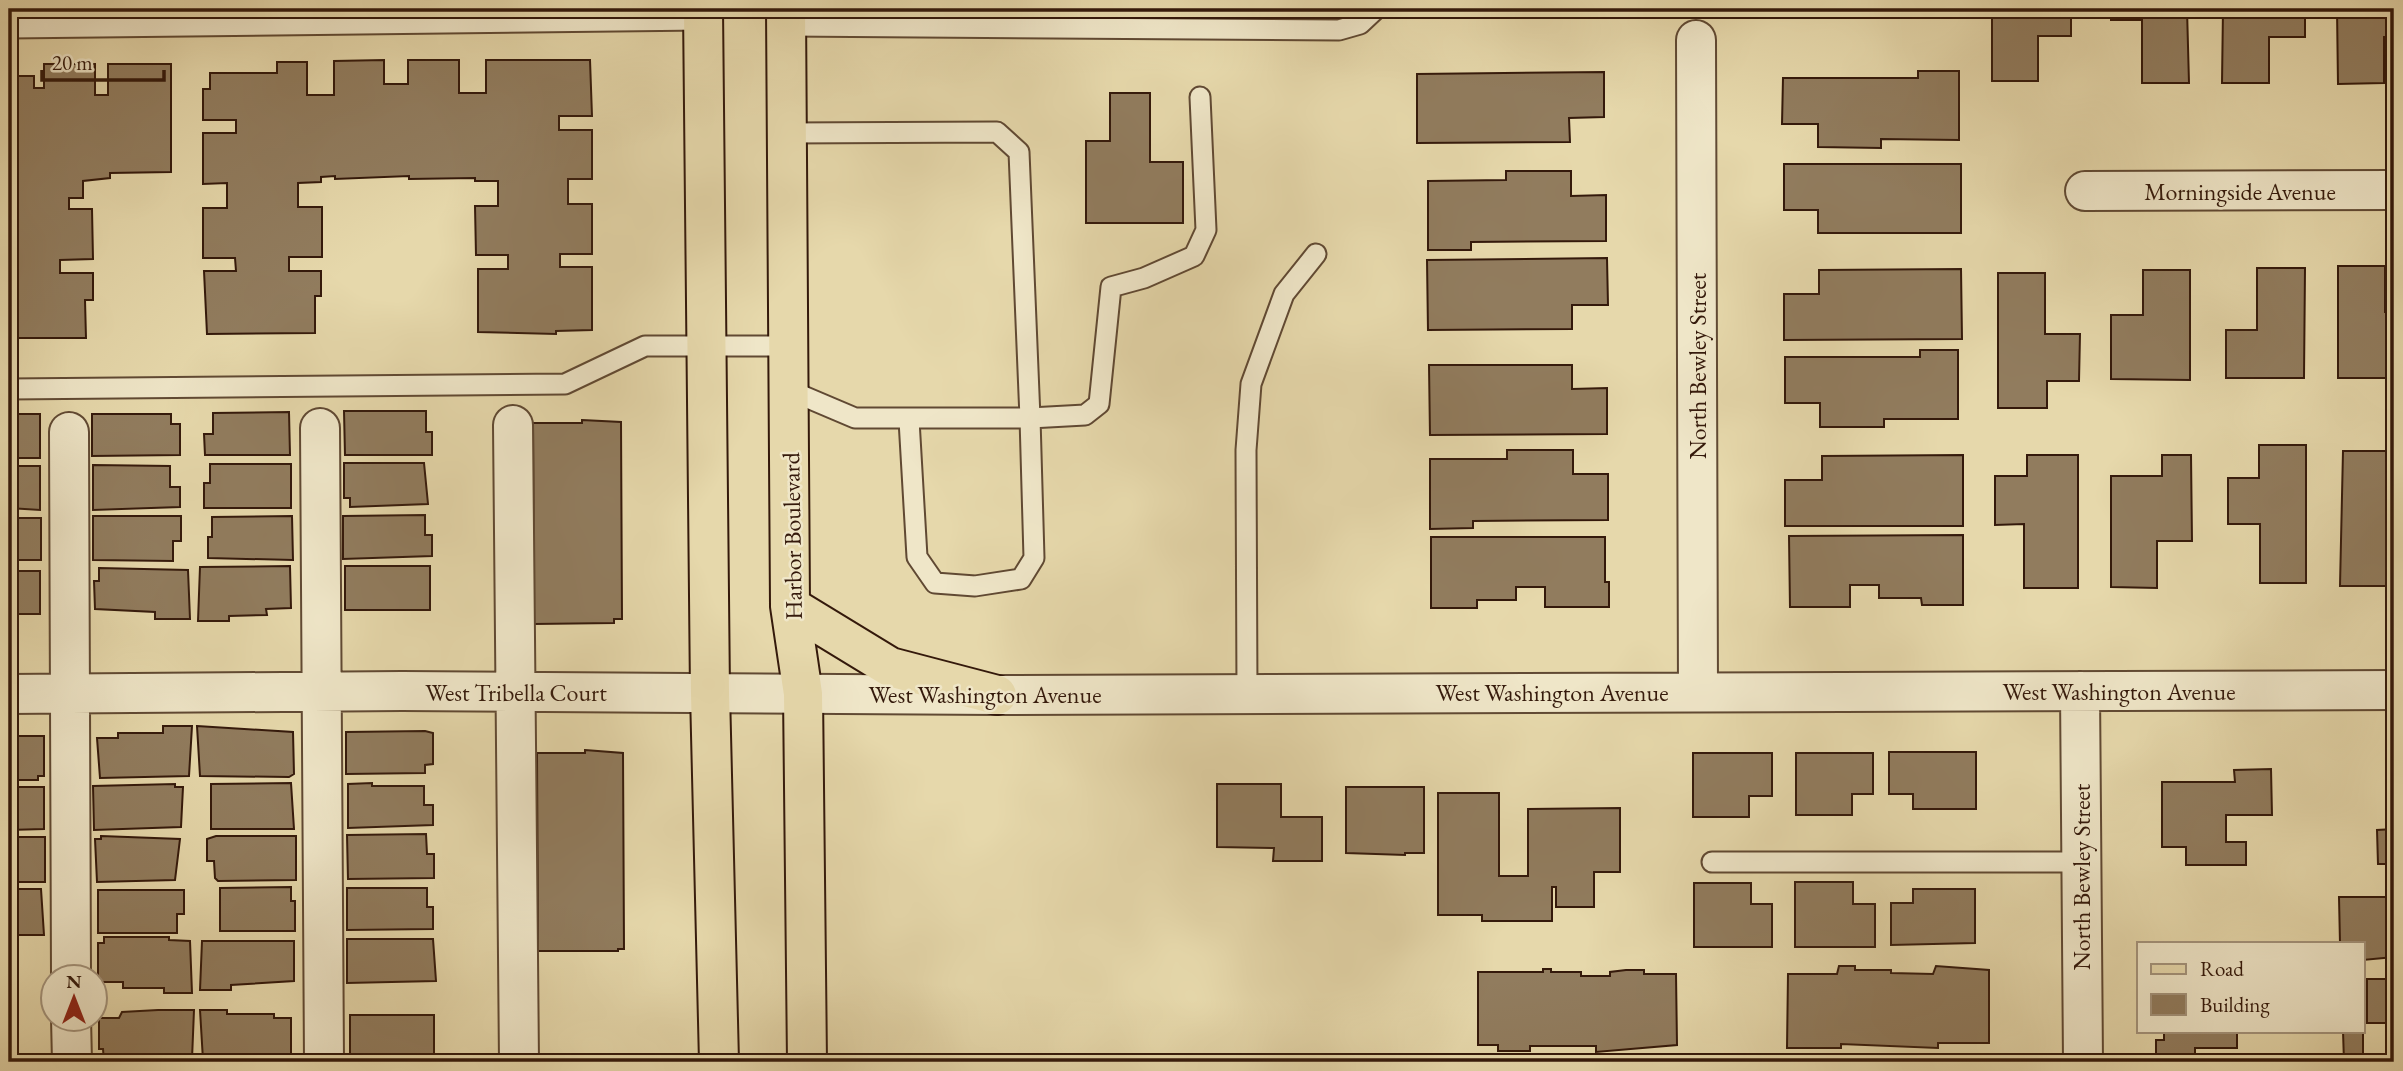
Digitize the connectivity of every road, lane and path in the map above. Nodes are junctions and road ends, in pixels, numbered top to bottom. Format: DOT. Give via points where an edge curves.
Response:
graph roads {
  1 [pos="1376,9"];
  2 [pos="703,15"];
  3 [pos="786,17"];
  4 [pos="9,28"];
  5 [pos="1696,40"];
  6 [pos="1200,97"];
  7 [pos="787,133"];
  8 [pos="2394,190"];
  9 [pos="2085,191"];
  10 [pos="1316,254"];
  11 [pos="706,344"];
  12 [pos="789,346"];
  13 [pos="9,389"];
  14 [pos="789,390"];
  15 [pos="1030,418"];
  16 [pos="909,419"];
  17 [pos="513,425"];
  18 [pos="320,428"];
  19 [pos="69,432"];
  20 [pos="790,606"];
  21 [pos="2394,690"];
  22 [pos="2080,691"];
  23 [pos="515,692"];
  24 [pos="1698,692"];
  25 [pos="710,693"];
  26 [pos="9,694"];
  27 [pos="70,694"];
  28 [pos="322,694"];
  29 [pos="803,694"];
  30 [pos="1247,694"];
  31 [pos="997,695"];
  32 [pos="1712,862"];
  33 [pos="2081,862"];
  34 [pos="71,962"];
  35 [pos="71,1032"];
  36 [pos="72,1062"];
  37 [pos="324,1062"];
  38 [pos="519,1062"];
  39 [pos="719,1062"];
  40 [pos="807,1062"];
  41 [pos="2083,1062"];
  1 -- 3 [label="lane" via="1360,24 1339,30"];
  2 -- 4 [label="lane"];
  2 -- 11 [label="main road"];
  3 -- 7 [label="main road, Harbor Boulevard"];
  5 -- 24 [label="street, North Bewley Street"];
  6 -- 15 [label="lane" via="1206,230 1194,256 1111,287 1099,404 1085,415"];
  7 -- 12 [label="main road, Harbor Boulevard"];
  7 -- 15 [label="lane" via="997,132 1019,152"];
  8 -- 9 [label="street, Morningside Avenue"];
  10 -- 30 [label="lane" via="1284,294 1251,384 1245,450"];
  11 -- 12 [label="lane"];
  11 -- 13 [label="lane" via="645,346 565,384"];
  11 -- 25 [label="main road"];
  12 -- 14 [label="main road, Harbor Boulevard"];
  14 -- 16 [label="lane" via="856,418"];
  14 -- 20 [label="main road, Harbor Boulevard"];
  15 -- 16 [label="lane"];
  15 -- 16 [label="lane" via="1034,558 1021,579 975,586 935,583 916,557"];
  17 -- 23 [label="street"];
  18 -- 28 [label="street"];
  19 -- 27 [label="street"];
  20 -- 29 [label="main road, Harbor Boulevard"];
  20 -- 31 [label="main road" via="890,667"];
  21 -- 22 [label="street, West Washington Avenue"];
  22 -- 24 [label="street, West Washington Avenue"];
  22 -- 33 [label="street, North Bewley Street"];
  23 -- 25 [label="street, West Tribella Court"];
  23 -- 28 [label="street, West Tribella Court"];
  23 -- 38 [label="street"];
  24 -- 30 [label="street, West Washington Avenue"];
  25 -- 29 [label="street, West Washington Avenue"];
  25 -- 39 [label="main road"];
  26 -- 27 [label="street, West Tribella Court"];
  27 -- 28 [label="street, West Tribella Court"];
  27 -- 34 [label="street"];
  28 -- 37 [label="street"];
  29 -- 31 [label="street, West Washington Avenue"];
  29 -- 40 [label="main road, Harbor Boulevard"];
  30 -- 31 [label="street, West Washington Avenue"];
  32 -- 33 [label="lane"];
  33 -- 41 [label="street, North Bewley Street"];
  35 -- 36 [label="street"];
}
